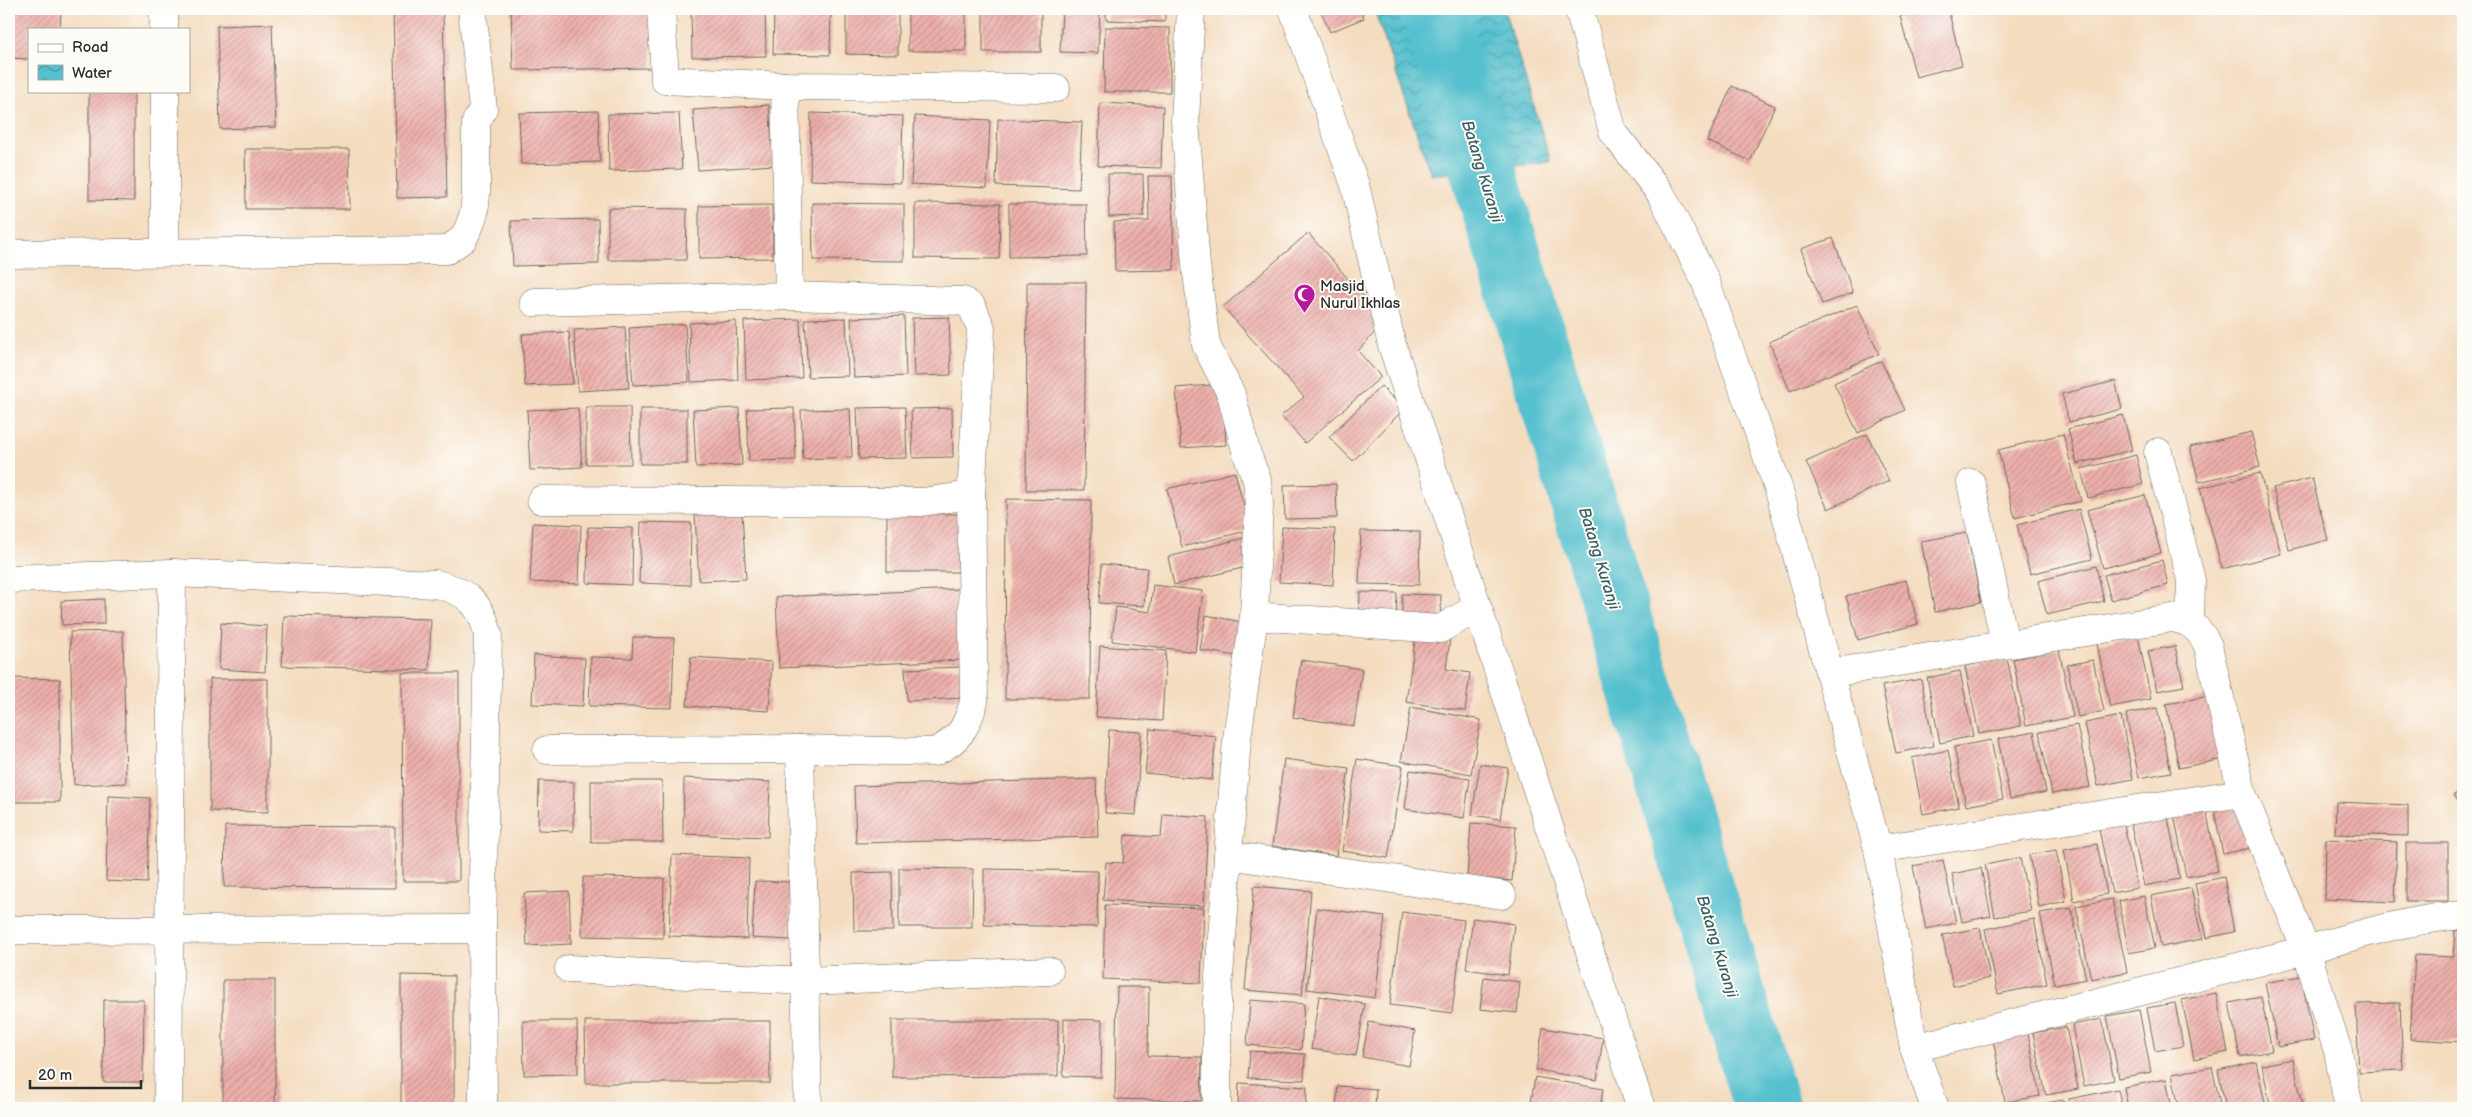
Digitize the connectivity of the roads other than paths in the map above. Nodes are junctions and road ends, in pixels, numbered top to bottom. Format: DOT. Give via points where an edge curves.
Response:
graph roads {
  1 [pos="164,9"];
  2 [pos="472,9"];
  3 [pos="661,9"];
  4 [pos="1191,9"];
  5 [pos="1293,9"];
  6 [pos="1579,9"];
  7 [pos="164,28"];
  8 [pos="785,86"];
  9 [pos="1056,88"];
  10 [pos="165,92"];
  11 [pos="165,252"];
  12 [pos="9,254"];
  13 [pos="789,296"];
  14 [pos="534,302"];
  15 [pos="2158,452"];
  16 [pos="1971,483"];
  17 [pos="971,495"];
  18 [pos="541,500"];
  19 [pos="172,573"];
  20 [pos="9,579"];
  21 [pos="1477,608"];
  22 [pos="1254,616"];
  23 [pos="2190,623"];
  24 [pos="2005,643"];
  25 [pos="1830,673"];
  26 [pos="800,749"];
  27 [pos="548,750"];
  28 [pos="2242,794"];
  29 [pos="1878,848"];
  30 [pos="1228,855"];
  31 [pos="1502,895"];
  32 [pos="2463,915"];
  33 [pos="170,929"];
  34 [pos="482,929"];
  35 [pos="9,930"];
  36 [pos="2306,950"];
  37 [pos="569,970"];
  38 [pos="1049,971"];
  39 [pos="806,981"];
  40 [pos="1914,1048"];
  41 [pos="168,1108"];
  42 [pos="483,1108"];
  43 [pos="808,1108"];
  44 [pos="1217,1108"];
  45 [pos="1641,1108"];
  46 [pos="1935,1108"];
  47 [pos="2349,1108"];
  1 -- 7 [label="street"];
  2 -- 11 [label="street" via="483,109 476,122 475,204 463,239 447,250"];
  3 -- 8 [label="street" via="665,80"];
  4 -- 22 [label="street" via="1185,122 1196,265 1206,345 1232,394 1257,480 1259,505"];
  5 -- 21 [label="street" via="1355,185 1392,345"];
  6 -- 25 [label="street" via="1613,132 1661,194 1705,280 1779,490"];
  8 -- 9 [label="street"];
  8 -- 13 [label="street"];
  10 -- 11 [label="street"];
  11 -- 12 [label="street"];
  13 -- 14 [label="street"];
  13 -- 17 [label="street" via="963,301 972,307 981,328"];
  15 -- 23 [label="street" via="2191,580"];
  16 -- 24 [label="street"];
  17 -- 18 [label="street" via="922,502"];
  17 -- 26 [label="street" via="974,702 962,733 949,745 934,752"];
  19 -- 20 [label="street"];
  19 -- 33 [label="street"];
  19 -- 34 [label="street" via="436,584 467,595 485,618 488,634"];
  21 -- 22 [label="street" via="1440,629"];
  21 -- 45 [label="street"];
  22 -- 30 [label="street" via="1237,739"];
  23 -- 24 [label="street" via="2172,618"];
  23 -- 28 [label="street" via="2201,632 2208,646"];
  24 -- 25 [label="street"];
  25 -- 29 [label="street"];
  26 -- 27 [label="street"];
  26 -- 39 [label="street"];
  28 -- 29 [label="street"];
  28 -- 36 [label="street"];
  29 -- 40 [label="street"];
  30 -- 31 [label="street"];
  30 -- 44 [label="street" via="1218,1002"];
  32 -- 36 [label="street" via="2436,917 2380,929"];
  33 -- 34 [label="street"];
  33 -- 35 [label="street"];
  33 -- 41 [label="street"];
  34 -- 42 [label="street"];
  36 -- 40 [label="street"];
  36 -- 47 [label="street" via="2338,1051"];
  37 -- 39 [label="street"];
  38 -- 39 [label="street"];
  39 -- 43 [label="street"];
  40 -- 46 [label="street"];
}
